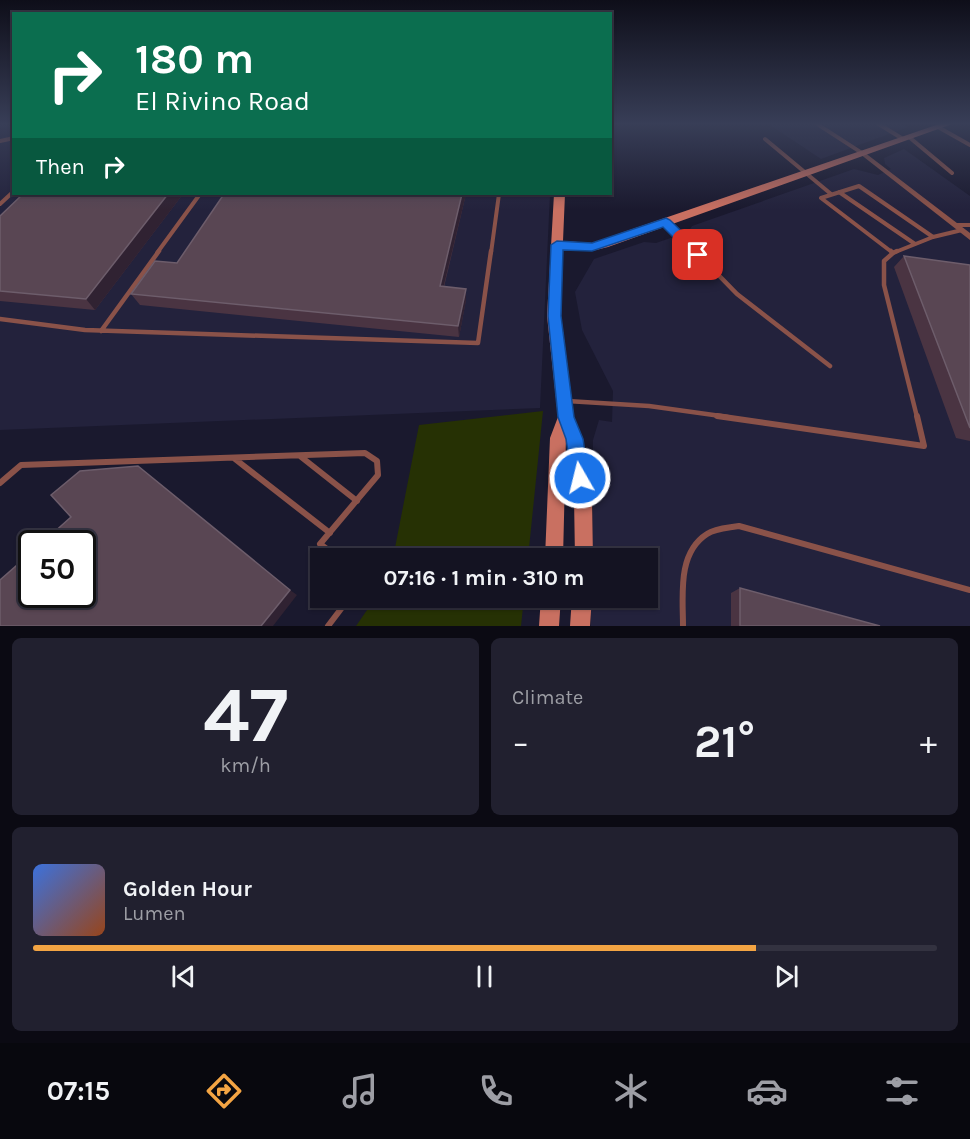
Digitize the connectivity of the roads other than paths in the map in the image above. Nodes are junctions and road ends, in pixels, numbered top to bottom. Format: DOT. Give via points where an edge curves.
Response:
graph roads {
  1 [pos="780,152"];
  2 [pos="925,152"];
  3 [pos="862,153"];
  4 [pos="804,173"];
  5 [pos="952,173"];
  6 [pos="839,192"];
  7 [pos="12,193"];
  8 [pos="831,194"];
  9 [pos="199,195"];
  10 [pos="499,195"];
  11 [pos="559,195"];
  12 [pos="0,204"];
  13 [pos="666,222"];
  14 [pos="970,225"];
  15 [pos="959,227"];
  16 [pos="933,237"];
  17 [pos="970,237"];
  18 [pos="915,244"];
  19 [pos="557,245"];
  20 [pos="893,253"];
  21 [pos="0,319"];
  22 [pos="101,331"];
  23 [pos="830,366"];
  24 [pos="565,409"];
  25 [pos="299,456"];
  26 [pos="234,458"];
  27 [pos="0,483"];
  28 [pos="357,501"];
  29 [pos="330,533"];
  30 [pos="325,548"];
  31 [pos="554,548"];
  32 [pos="584,548"];
  33 [pos="970,590"];
  34 [pos="342,608"];
  35 [pos="550,608"];
  36 [pos="581,608"];
  37 [pos="328,626"];
  38 [pos="549,626"];
  39 [pos="580,626"];
  40 [pos="683,626"];
  1 -- 4 [label="lane"];
  2 -- 5 [label="lane"];
  3 -- 4 [label="street"];
  3 -- 15 [label="street"];
  4 -- 8 [label="lane"];
  4 -- 13 [label="street"];
  6 -- 8 [label="lane"];
  6 -- 16 [label="lane" via="859,186"];
  6 -- 18 [label="lane"];
  7 -- 12 [label="lane"];
  8 -- 20 [label="lane" via="821,198"];
  9 -- 22 [label="lane"];
  10 -- 22 [label="lane" via="478,343"];
  11 -- 19 [label="street"];
  13 -- 19 [label="street" via="592,247"];
  13 -- 23 [label="lane" via="737,294"];
  14 -- 15 [label="lane"];
  15 -- 16 [label="lane"];
  15 -- 17 [label="street"];
  16 -- 18 [label="lane"];
  18 -- 20 [label="lane"];
  19 -- 24 [label="street" via="554,316"];
  20 -- 24 [label="lane" via="884,261 884,285 924,446 649,406"];
  21 -- 22 [label="lane"];
  24 -- 31 [label="street" via="558,438"];
  24 -- 32 [label="street" via="583,497"];
  25 -- 26 [label="lane"];
  25 -- 28 [label="lane"];
  25 -- 28 [label="lane" via="365,453 375,457 381,468"];
  26 -- 27 [label="lane" via="21,465"];
  26 -- 29 [label="lane"];
  28 -- 29 [label="lane"];
  29 -- 30 [label="lane" via="320,544"];
  33 -- 40 [label="lane" via="739,526 708,534 686,558"];
  34 -- 37 [label="lane"];
  35 -- 38 [label="street"];
  36 -- 39 [label="street"];
}
